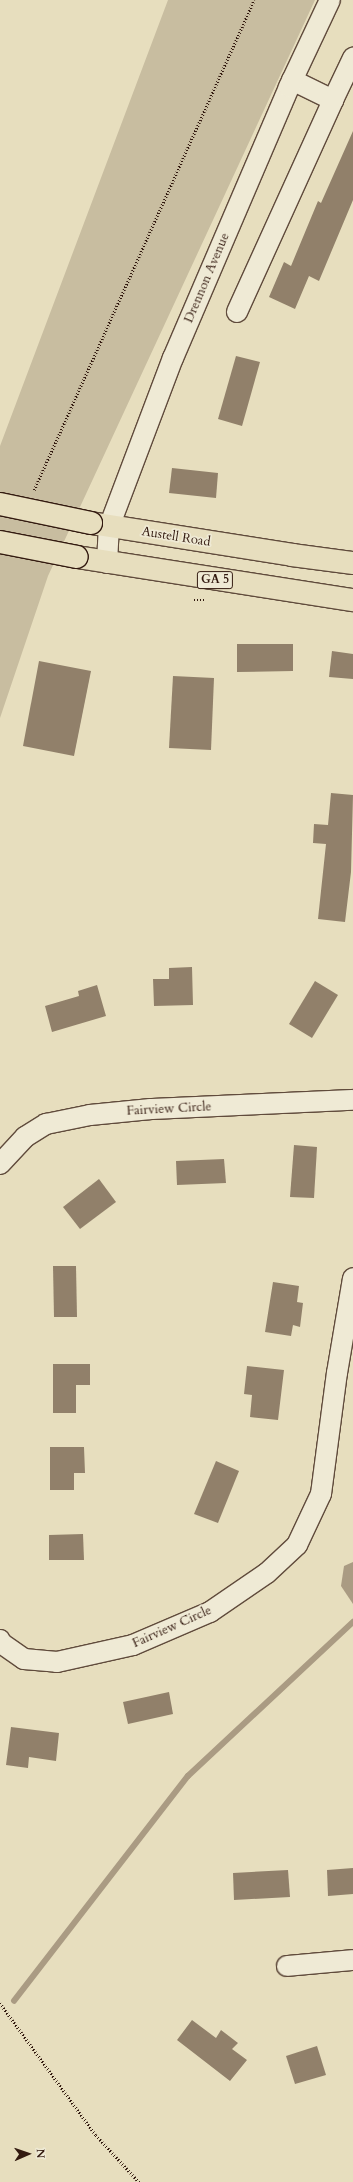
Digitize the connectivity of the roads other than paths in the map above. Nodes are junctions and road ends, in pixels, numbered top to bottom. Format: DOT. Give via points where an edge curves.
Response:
graph roads {
  1 [pos="330,0"];
  2 [pos="353,58"];
  3 [pos="292,80"];
  4 [pos="333,100"];
  5 [pos="237,312"];
  6 [pos="0,504"];
  7 [pos="100,525"];
  8 [pos="0,542"];
  9 [pos="107,563"];
  10 [pos="353,563"];
  11 [pos="353,600"];
  12 [pos="353,1100"];
  13 [pos="0,1164"];
  14 [pos="353,1278"];
  15 [pos="0,1640"];
  16 [pos="353,1960"];
  17 [pos="287,1966"];
  1 -- 3 [label="street, Drennon Avenue"];
  2 -- 4 [label="street"];
  3 -- 4 [label="street"];
  3 -- 7 [label="street, Drennon Avenue"];
  4 -- 5 [label="street"];
  6 -- 7 [label="main road, Austell Road, bridge"];
  7 -- 9 [label="street, Drennon Avenue"];
  7 -- 10 [label="main road, Austell Road"];
  8 -- 9 [label="main road, GA 5, bridge"];
  9 -- 11 [label="main road, GA 5"];
  12 -- 13 [label="street, Fairview Circle" via="151,1109 90,1115 46,1124 25,1137"];
  14 -- 15 [label="street, Fairview Circle" via="321,1494 297,1545 267,1573 210,1612 133,1645 57,1662 24,1659"];
  16 -- 17 [label="street"];
}
